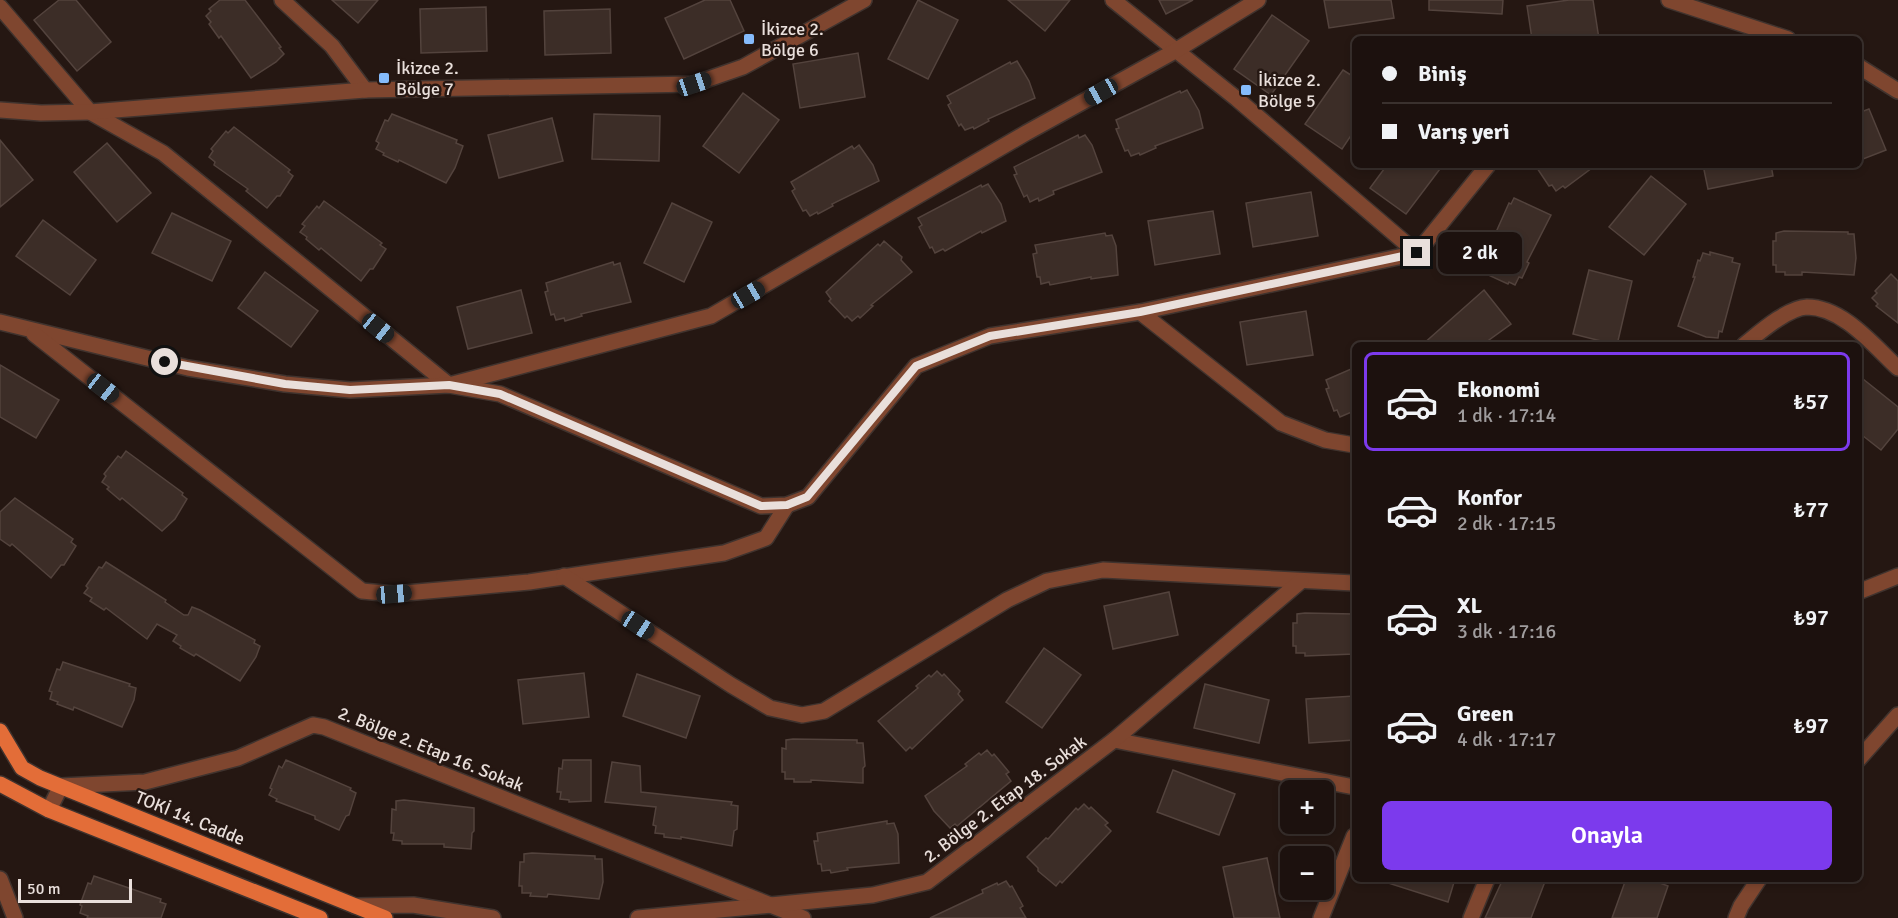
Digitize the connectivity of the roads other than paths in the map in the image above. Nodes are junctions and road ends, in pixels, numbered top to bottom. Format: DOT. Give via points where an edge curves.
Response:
graph roads {
  1 [pos="282,0"];
  2 [pos="864,0"];
  3 [pos="1113,0"];
  4 [pos="1258,0"];
  5 [pos="1669,0"];
  6 [pos="0,7"];
  7 [pos="1779,36"];
  8 [pos="1175,51"];
  9 [pos="1862,68"];
  10 [pos="365,90"];
  11 [pos="1898,91"];
  12 [pos="0,110"];
  13 [pos="90,112"];
  14 [pos="1486,168"];
  15 [pos="1417,253"];
  16 [pos="1140,312"];
  17 [pos="0,322"];
  18 [pos="29,330"];
  19 [pos="1748,342"];
  20 [pos="1898,368"];
  21 [pos="449,385"];
  22 [pos="1352,444"];
  23 [pos="787,505"];
  24 [pos="564,576"];
  25 [pos="1898,576"];
  26 [pos="1301,581"];
  27 [pos="1352,583"];
  28 [pos="1862,590"];
  29 [pos="1898,715"];
  30 [pos="0,731"];
  31 [pos="1114,740"];
  32 [pos="1862,756"];
  33 [pos="0,784"];
  34 [pos="61,786"];
  35 [pos="1352,787"];
  36 [pos="49,810"];
  37 [pos="1352,841"];
  38 [pos="0,879"];
  39 [pos="1486,882"];
  40 [pos="1757,882"];
  41 [pos="768,904"];
  42 [pos="355,906"];
  43 [pos="15,918"];
  44 [pos="321,918"];
  45 [pos="385,918"];
  46 [pos="493,918"];
  47 [pos="638,918"];
  48 [pos="803,918"];
  49 [pos="1321,918"];
  50 [pos="1471,918"];
  51 [pos="1736,918"];
  1 -- 10 [label="street" via="332,46"];
  2 -- 10 [label="street" via="743,67 694,84"];
  3 -- 8 [label="street"];
  4 -- 8 [label="street"];
  5 -- 7 [label="street"];
  6 -- 13 [label="street"];
  8 -- 15 [label="street"];
  8 -- 21 [label="street" via="711,316"];
  9 -- 11 [label="street"];
  10 -- 13 [label="street"];
  12 -- 13 [label="street"];
  13 -- 21 [label="street" via="163,153"];
  14 -- 15 [label="street"];
  15 -- 16 [label="street"];
  16 -- 22 [label="street" via="1281,423 1325,440"];
  16 -- 23 [label="street" via="990,336 916,366 807,497"];
  17 -- 18 [label="street"];
  18 -- 21 [label="street" via="188,368 285,384 350,390"];
  18 -- 24 [label="street" via="362,591 394,594"];
  19 -- 20 [label="street" via="1775,320 1806,307 1836,314"];
  21 -- 23 [label="street" via="500,394 761,506"];
  23 -- 24 [label="street" via="766,538 724,553"];
  24 -- 26 [label="street" via="770,708 802,715 824,711 1007,600 1047,581 1103,570"];
  25 -- 28 [label="street"];
  26 -- 27 [label="street"];
  26 -- 31 [label="street, 2. Bölge 2. Etap 18. Sokak"];
  29 -- 32 [label="street"];
  30 -- 34 [label="main road, TOKİ 14. Cadde" via="22,768"];
  31 -- 35 [label="street"];
  31 -- 41 [label="street, 2. Bölge 2. Etap 18. Sokak" via="927,882 873,895"];
  33 -- 36 [label="main road"];
  34 -- 36 [label="street"];
  34 -- 41 [label="street, 2. Bölge 2. Etap 16. Sokak" via="145,782 238,758 313,725"];
  34 -- 42 [label="main road, TOKİ 14. Cadde"];
  36 -- 44 [label="main road"];
  37 -- 49 [label="street"];
  38 -- 43 [label="street"];
  39 -- 50 [label="street"];
  40 -- 51 [label="street"];
  41 -- 47 [label="street, 2. Bölge 2. Etap 18. Sokak"];
  41 -- 48 [label="street, 2. Bölge 2. Etap 16. Sokak"];
  42 -- 45 [label="main road, TOKİ 14. Cadde"];
  42 -- 46 [label="street" via="413,904"];
}
